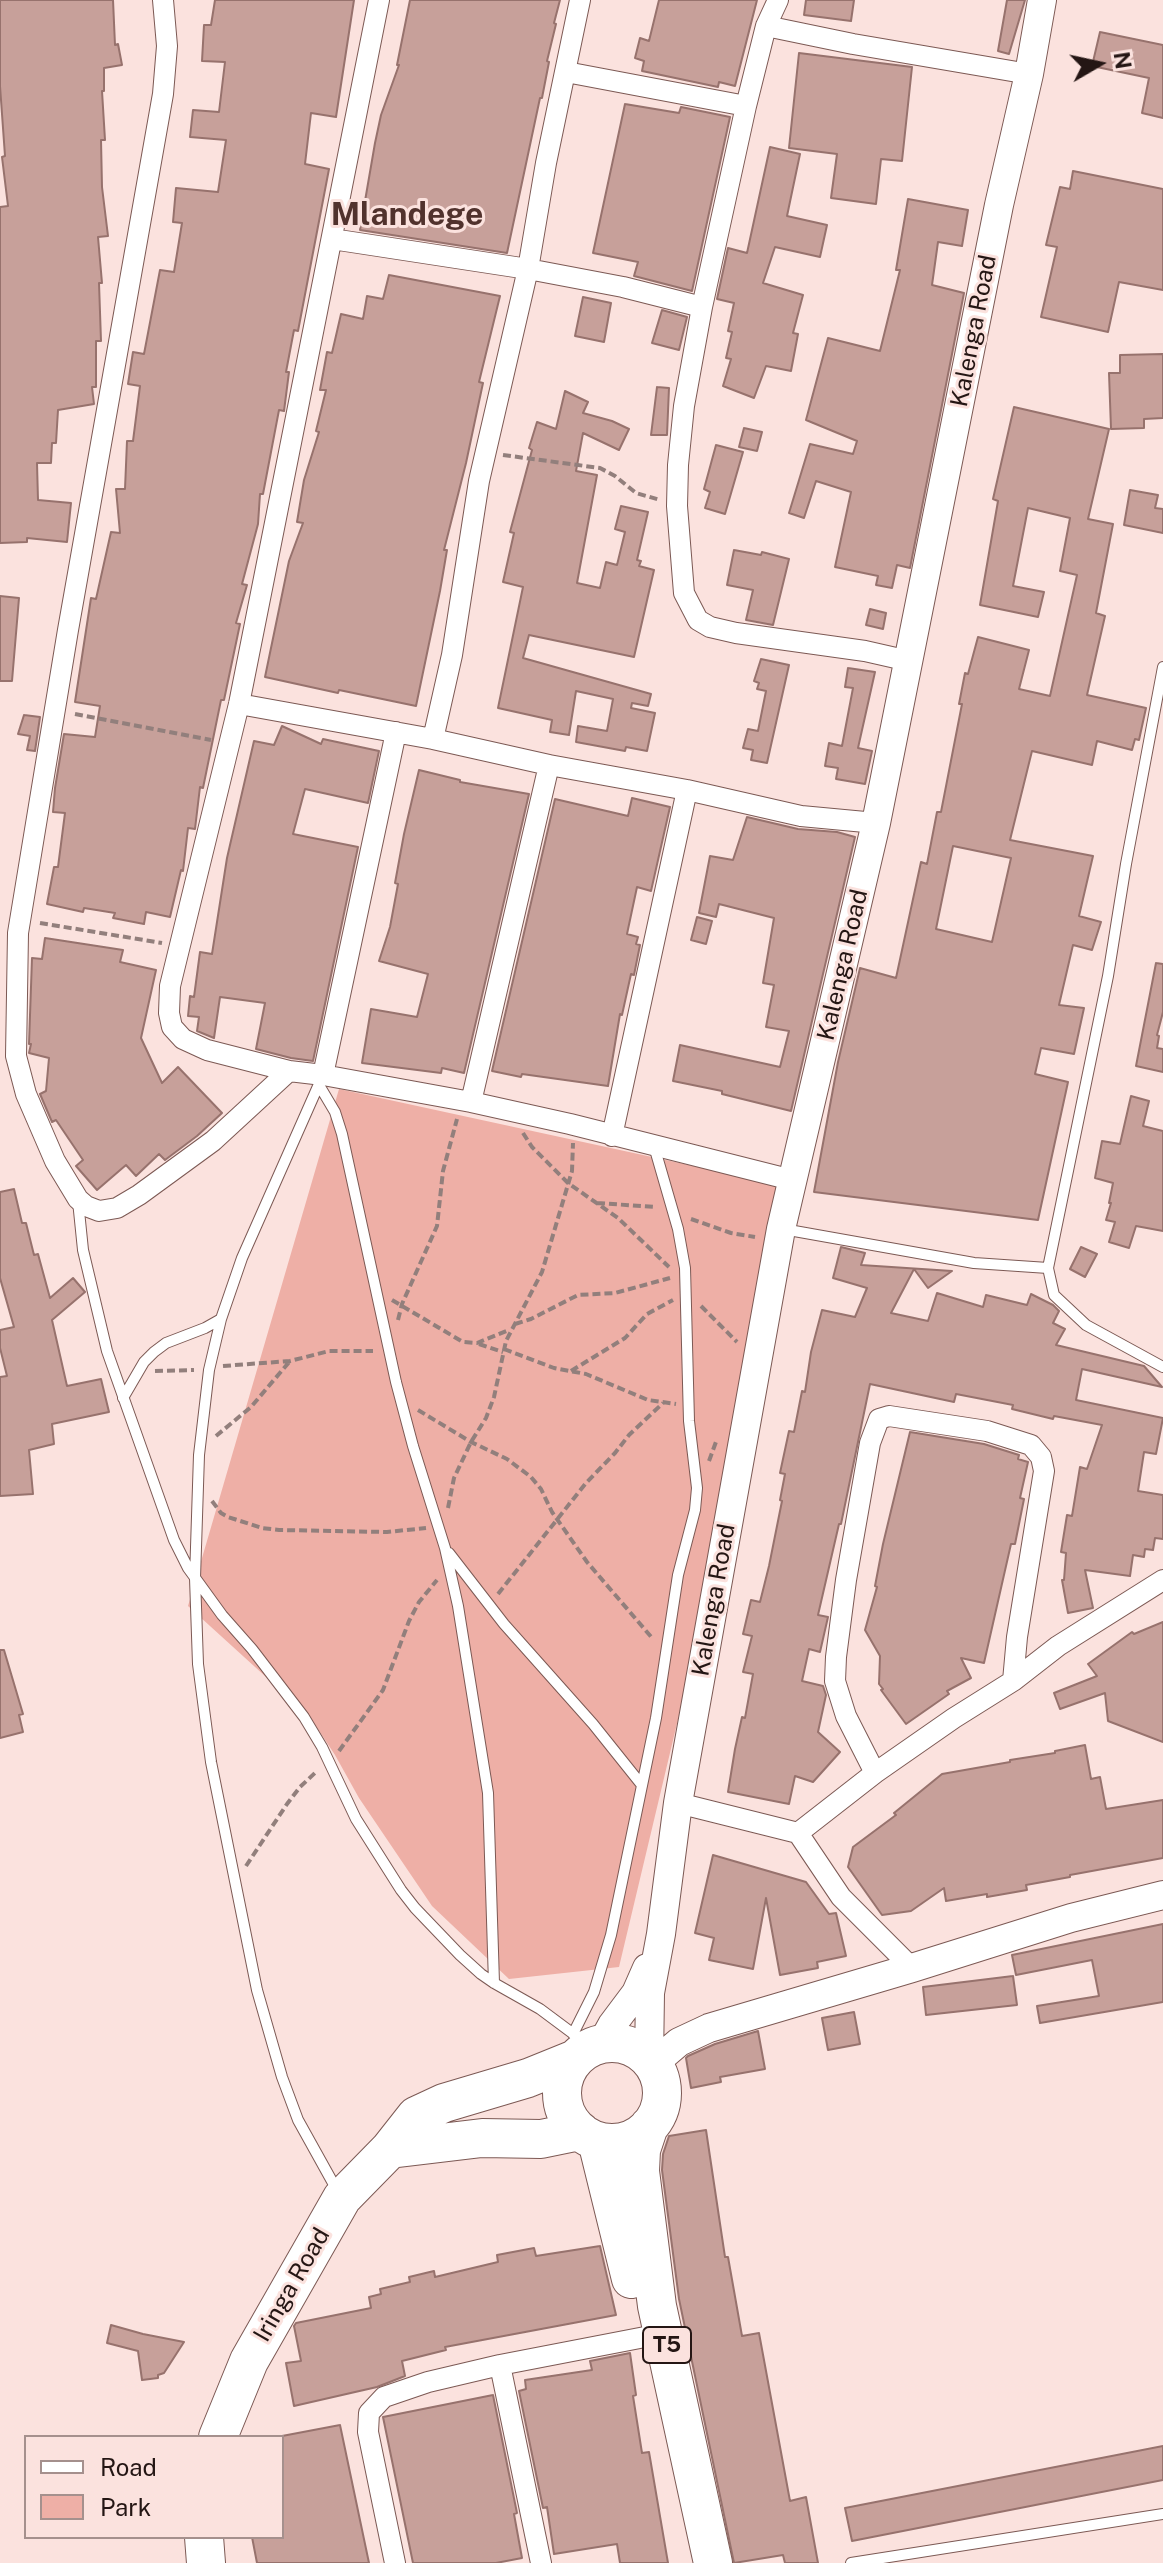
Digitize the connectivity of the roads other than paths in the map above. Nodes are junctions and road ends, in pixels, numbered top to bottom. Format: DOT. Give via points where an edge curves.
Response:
graph roads {
  1 [pos="163,0"];
  2 [pos="379,0"];
  3 [pos="580,0"];
  4 [pos="778,0"];
  5 [pos="1042,0"];
  6 [pos="766,26"];
  7 [pos="566,72"];
  8 [pos="1029,74"];
  9 [pos="746,106"];
  10 [pos="332,239"];
  11 [pos="528,269"];
  12 [pos="702,307"];
  13 [pos="909,661"];
  14 [pos="1163,670"];
  15 [pos="239,704"];
  16 [pos="396,732"];
  17 [pos="433,739"];
  18 [pos="549,765"];
  19 [pos="687,790"];
  20 [pos="876,823"];
  21 [pos="289,1071"];
  22 [pos="321,1080"];
  23 [pos="467,1102"];
  24 [pos="612,1136"];
  25 [pos="654,1146"];
  26 [pos="792,1180"];
  27 [pos="78,1199"];
  28 [pos="769,1233"];
  29 [pos="1048,1268"];
  30 [pos="221,1319"];
  31 [pos="1163,1367"];
  32 [pos="123,1398"];
  33 [pos="445,1548"];
  34 [pos="195,1578"];
  35 [pos="1163,1580"];
  36 [pos="1013,1681"];
  37 [pos="875,1773"];
  38 [pos="641,1784"];
  39 [pos="678,1803"];
  40 [pos="798,1833"];
  41 [pos="1163,1895"];
  42 [pos="661,1934"];
  43 [pos="912,1968"];
  44 [pos="494,1983"];
  45 [pos="585,2046"];
  46 [pos="651,2063"];
  47 [pos="649,2126"];
  48 [pos="588,2136"];
  49 [pos="390,2149"];
  50 [pos="342,2198"];
  51 [pos="645,2337"];
  52 [pos="500,2365"];
  53 [pos="219,2435"];
  54 [pos="1163,2514"];
  55 [pos="204,2539"];
  56 [pos="206,2563"];
  57 [pos="395,2563"];
  58 [pos="541,2563"];
  59 [pos="693,2563"];
  60 [pos="713,2563"];
  61 [pos="851,2563"];
  1 -- 27 [label="street" via="163,94 20,920 16,1056 45,1138"];
  2 -- 10 [label="street"];
  3 -- 7 [label="street"];
  4 -- 6 [label="street"];
  5 -- 8 [label="main road, Kalenga Road"];
  6 -- 8 [label="street"];
  6 -- 9 [label="street"];
  7 -- 9 [label="street"];
  7 -- 11 [label="street"];
  8 -- 13 [label="main road, Kalenga Road"];
  9 -- 12 [label="street"];
  10 -- 11 [label="street"];
  10 -- 15 [label="street"];
  11 -- 12 [label="street"];
  11 -- 17 [label="street" via="486,453"];
  12 -- 13 [label="street" via="684,406 677,506 684,593 698,620 736,633"];
  13 -- 20 [label="main road, Kalenga Road"];
  14 -- 29 [label="lane"];
  15 -- 16 [label="street"];
  15 -- 21 [label="street" via="170,986 169,1013 183,1039"];
  16 -- 17 [label="street"];
  16 -- 22 [label="street"];
  17 -- 18 [label="street"];
  18 -- 19 [label="street"];
  18 -- 23 [label="street"];
  19 -- 20 [label="street" via="801,816"];
  19 -- 24 [label="street"];
  20 -- 26 [label="main road, Kalenga Road"];
  21 -- 22 [label="street"];
  21 -- 27 [label="street" via="213,1141 131,1200 99,1211"];
  22 -- 23 [label="street"];
  22 -- 30 [label="lane" via="242,1258"];
  22 -- 33 [label="lane" via="342,1134 400,1397"];
  23 -- 24 [label="street"];
  24 -- 25 [label="street"];
  25 -- 26 [label="street"];
  25 -- 38 [label="lane" via="685,1268 697,1488"];
  26 -- 28 [label="main road, Kalenga Road"];
  27 -- 32 [label="lane" via="83,1250"];
  28 -- 29 [label="lane" via="974,1263"];
  28 -- 39 [label="main road, Kalenga Road"];
  29 -- 31 [label="lane" via="1054,1295 1086,1325"];
  30 -- 32 [label="lane" via="154,1352"];
  30 -- 34 [label="lane" via="200,1446"];
  32 -- 34 [label="lane" via="174,1540"];
  33 -- 38 [label="lane"];
  33 -- 44 [label="lane" via="488,1793"];
  34 -- 44 [label="lane" via="304,1717 356,1819 401,1890 460,1955"];
  34 -- 50 [label="lane" via="198,1664 211,1762 257,1990 298,2120"];
  35 -- 36 [label="street"];
  36 -- 37 [label="street"];
  36 -- 37 [label="street" via="1044,1471 1041,1457 1031,1445 987,1431 889,1416 879,1419 849,1564 835,1681"];
  37 -- 40 [label="street"];
  38 -- 45 [label="lane"];
  39 -- 40 [label="street"];
  39 -- 42 [label="main road, Kalenga Road"];
  40 -- 43 [label="street" via="841,1897"];
  41 -- 43 [label="main road"];
  42 -- 45 [label="main road, Kalenga Road" via="636,1993 612,2025"];
  42 -- 46 [label="main road, Kalenga Road" via="650,1993"];
  43 -- 46 [label="main road" via="692,2034"];
  44 -- 45 [label="lane" via="540,2009"];
  45 -- 46 [label="highway" via="629,2046"];
  45 -- 48 [label="highway, T5" via="565,2076 562,2096 568,2116"];
  45 -- 49 [label="highway, Iringa Road" via="528,2078 416,2116"];
  46 -- 47 [label="highway, T5" via="662,2090"];
  47 -- 48 [label="highway" via="616,2143"];
  47 -- 60 [label="highway, T5" via="640,2171 657,2306"];
  48 -- 49 [label="highway" via="482,2138"];
  48 -- 51 [label="highway, T5"];
  49 -- 50 [label="highway, Iringa Road"];
  50 -- 53 [label="highway, Iringa Road" via="249,2361"];
  51 -- 52 [label="street"];
  51 -- 59 [label="highway, T5"];
  52 -- 57 [label="street" via="384,2397 369,2413 368,2432"];
  52 -- 58 [label="street"];
  54 -- 61 [label="lane"];
  55 -- 56 [label="highway"];
}
